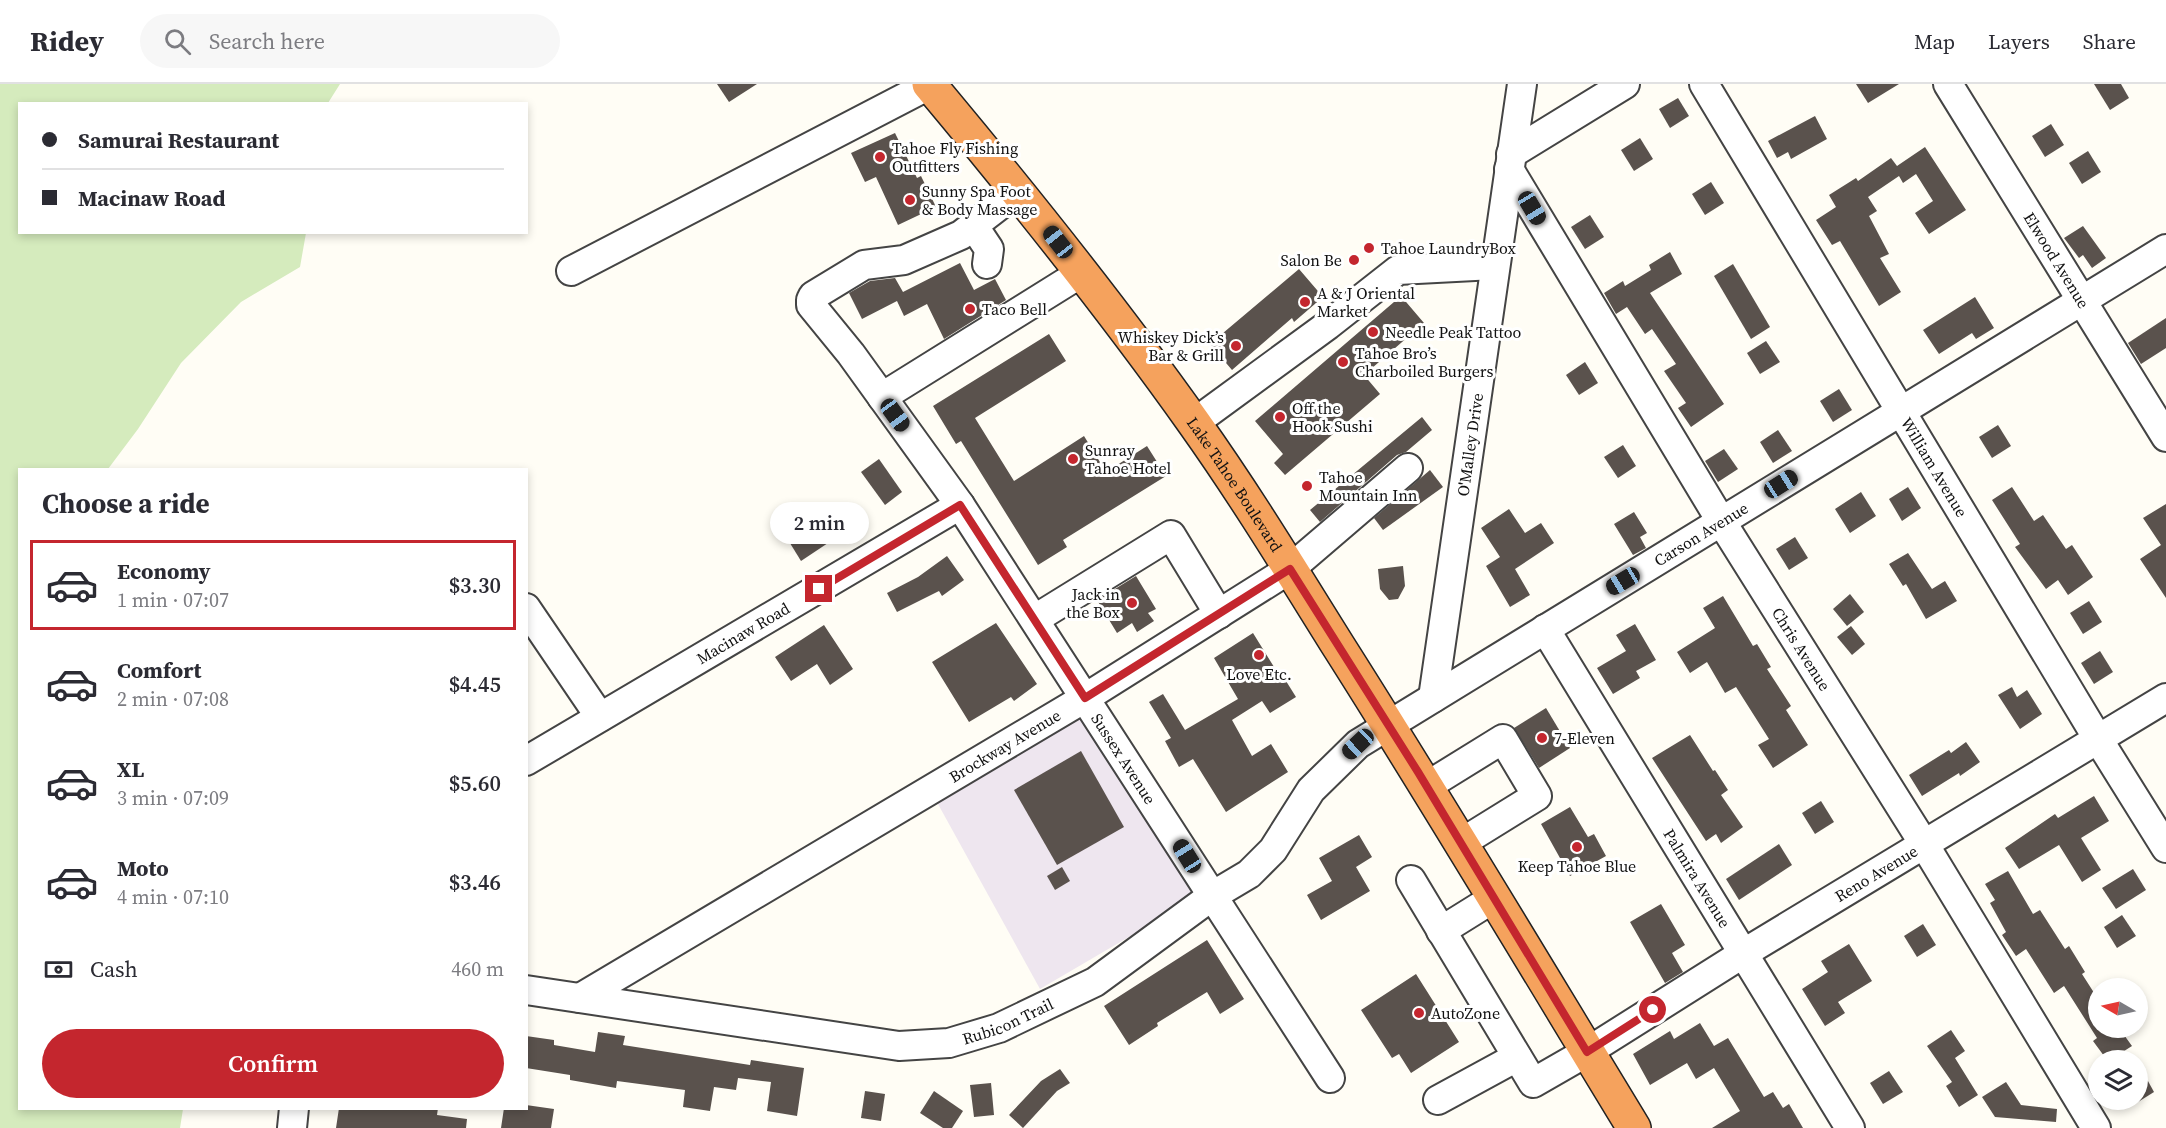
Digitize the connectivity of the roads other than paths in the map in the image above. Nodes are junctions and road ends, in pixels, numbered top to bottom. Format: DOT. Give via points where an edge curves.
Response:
graph roads {
  1 [pos="1522,84"];
  2 [pos="1625,84"];
  3 [pos="1704,84"];
  4 [pos="1948,84"];
  5 [pos="929,85"];
  6 [pos="1510,161"];
  7 [pos="1018,191"];
  8 [pos="973,225"];
  9 [pos="2166,249"];
  10 [pos="987,264"];
  11 [pos="1494,265"];
  12 [pos="571,271"];
  13 [pos="1081,273"];
  14 [pos="2081,301"];
  15 [pos="882,397"];
  16 [pos="1900,410"];
  17 [pos="1194,423"];
  18 [pos="2166,436"];
  19 [pos="1408,468"];
  20 [pos="960,505"];
  21 [pos="1721,521"];
  22 [pos="1290,569"];
  23 [pos="528,611"];
  24 [pos="1219,614"];
  25 [pos="1035,619"];
  26 [pos="1545,629"];
  27 [pos="1085,698"];
  28 [pos="1433,698"];
  29 [pos="2166,698"];
  30 [pos="600,717"];
  31 [pos="1389,725"];
  32 [pos="2098,739"];
  33 [pos="528,760"];
  34 [pos="1427,786"];
  35 [pos="1461,843"];
  36 [pos="1924,844"];
  37 [pos="2166,848"];
  38 [pos="1410,880"];
  39 [pos="1212,896"];
  40 [pos="1494,898"];
  41 [pos="1441,931"];
  42 [pos="1744,953"];
  43 [pos="528,990"];
  44 [pos="580,998"];
  45 [pos="1587,1052"];
  46 [pos="1517,1057"];
  47 [pos="1330,1078"];
  48 [pos="1438,1100"];
  49 [pos="294,1110"];
  50 [pos="292,1128"];
  51 [pos="1634,1128"];
  52 [pos="1850,1128"];
  53 [pos="2096,1128"];
  1 -- 6 [label="street, O'Malley Drive"];
  2 -- 6 [label="street"];
  3 -- 16 [label="street, William Avenue"];
  4 -- 14 [label="street, Elwood Avenue"];
  5 -- 7 [label="highway, Lake Tahoe Boulevard"];
  5 -- 12 [label="street"];
  6 -- 11 [label="street, O'Malley Drive"];
  6 -- 21 [label="street, Chris Avenue"];
  7 -- 8 [label="street"];
  7 -- 13 [label="highway, Lake Tahoe Boulevard"];
  8 -- 10 [label="street" via="989,249"];
  8 -- 15 [label="street, Sussex Avenue" via="961,235 904,260 864,265 810,300"];
  9 -- 14 [label="street, Carson Avenue"];
  11 -- 17 [label="street" via="1398,270"];
  11 -- 28 [label="street, O'Malley Drive"];
  13 -- 15 [label="street"];
  13 -- 17 [label="highway, Lake Tahoe Boulevard"];
  14 -- 16 [label="street, Carson Avenue"];
  14 -- 18 [label="street, Elwood Avenue"];
  15 -- 20 [label="street, Sussex Avenue"];
  16 -- 21 [label="street, Carson Avenue"];
  16 -- 32 [label="street, William Avenue"];
  17 -- 22 [label="highway, Lake Tahoe Boulevard"];
  19 -- 22 [label="street, Brockway Avenue"];
  20 -- 25 [label="street, Sussex Avenue"];
  20 -- 30 [label="street, Macinaw Road"];
  21 -- 26 [label="street, Carson Avenue"];
  21 -- 36 [label="street, Chris Avenue"];
  22 -- 24 [label="street, Brockway Avenue"];
  22 -- 31 [label="highway, Lake Tahoe Boulevard"];
  23 -- 30 [label="street"];
  24 -- 25 [label="street" via="1171,535"];
  24 -- 27 [label="street, Brockway Avenue"];
  25 -- 27 [label="street, Sussex Avenue"];
  26 -- 28 [label="street, Carson Avenue"];
  26 -- 42 [label="street, Palmira Avenue"];
  27 -- 39 [label="street, Sussex Avenue"];
  27 -- 44 [label="street, Brockway Avenue"];
  28 -- 31 [label="street, Carson Avenue"];
  29 -- 32 [label="street, Reno Avenue"];
  30 -- 33 [label="street, Macinaw Road"];
  31 -- 34 [label="highway, Lake Tahoe Boulevard"];
  31 -- 39 [label="street, Rubicon Trail" via="1358,744 1311,790 1273,850 1249,874"];
  32 -- 36 [label="street, Reno Avenue"];
  32 -- 37 [label="street, William Avenue"];
  34 -- 35 [label="highway, Lake Tahoe Boulevard"];
  34 -- 35 [label="street" via="1503,740 1537,796"];
  35 -- 40 [label="highway, Lake Tahoe Boulevard"];
  36 -- 42 [label="street, Reno Avenue"];
  36 -- 53 [label="street, Chris Avenue"];
  38 -- 41 [label="street"];
  39 -- 44 [label="street, Rubicon Trail" via="1095,982 999,1028 949,1043 898,1046"];
  39 -- 47 [label="street, Sussex Avenue"];
  40 -- 41 [label="street"];
  40 -- 45 [label="highway, Lake Tahoe Boulevard"];
  41 -- 46 [label="street"];
  42 -- 45 [label="street, Reno Avenue"];
  42 -- 52 [label="street, Palmira Avenue"];
  43 -- 44 [label="street, Rubicon Trail"];
  45 -- 46 [label="street, Reno Avenue" via="1533,1083"];
  45 -- 51 [label="highway, Lake Tahoe Boulevard"];
  46 -- 48 [label="street"];
  49 -- 50 [label="street"];
}
